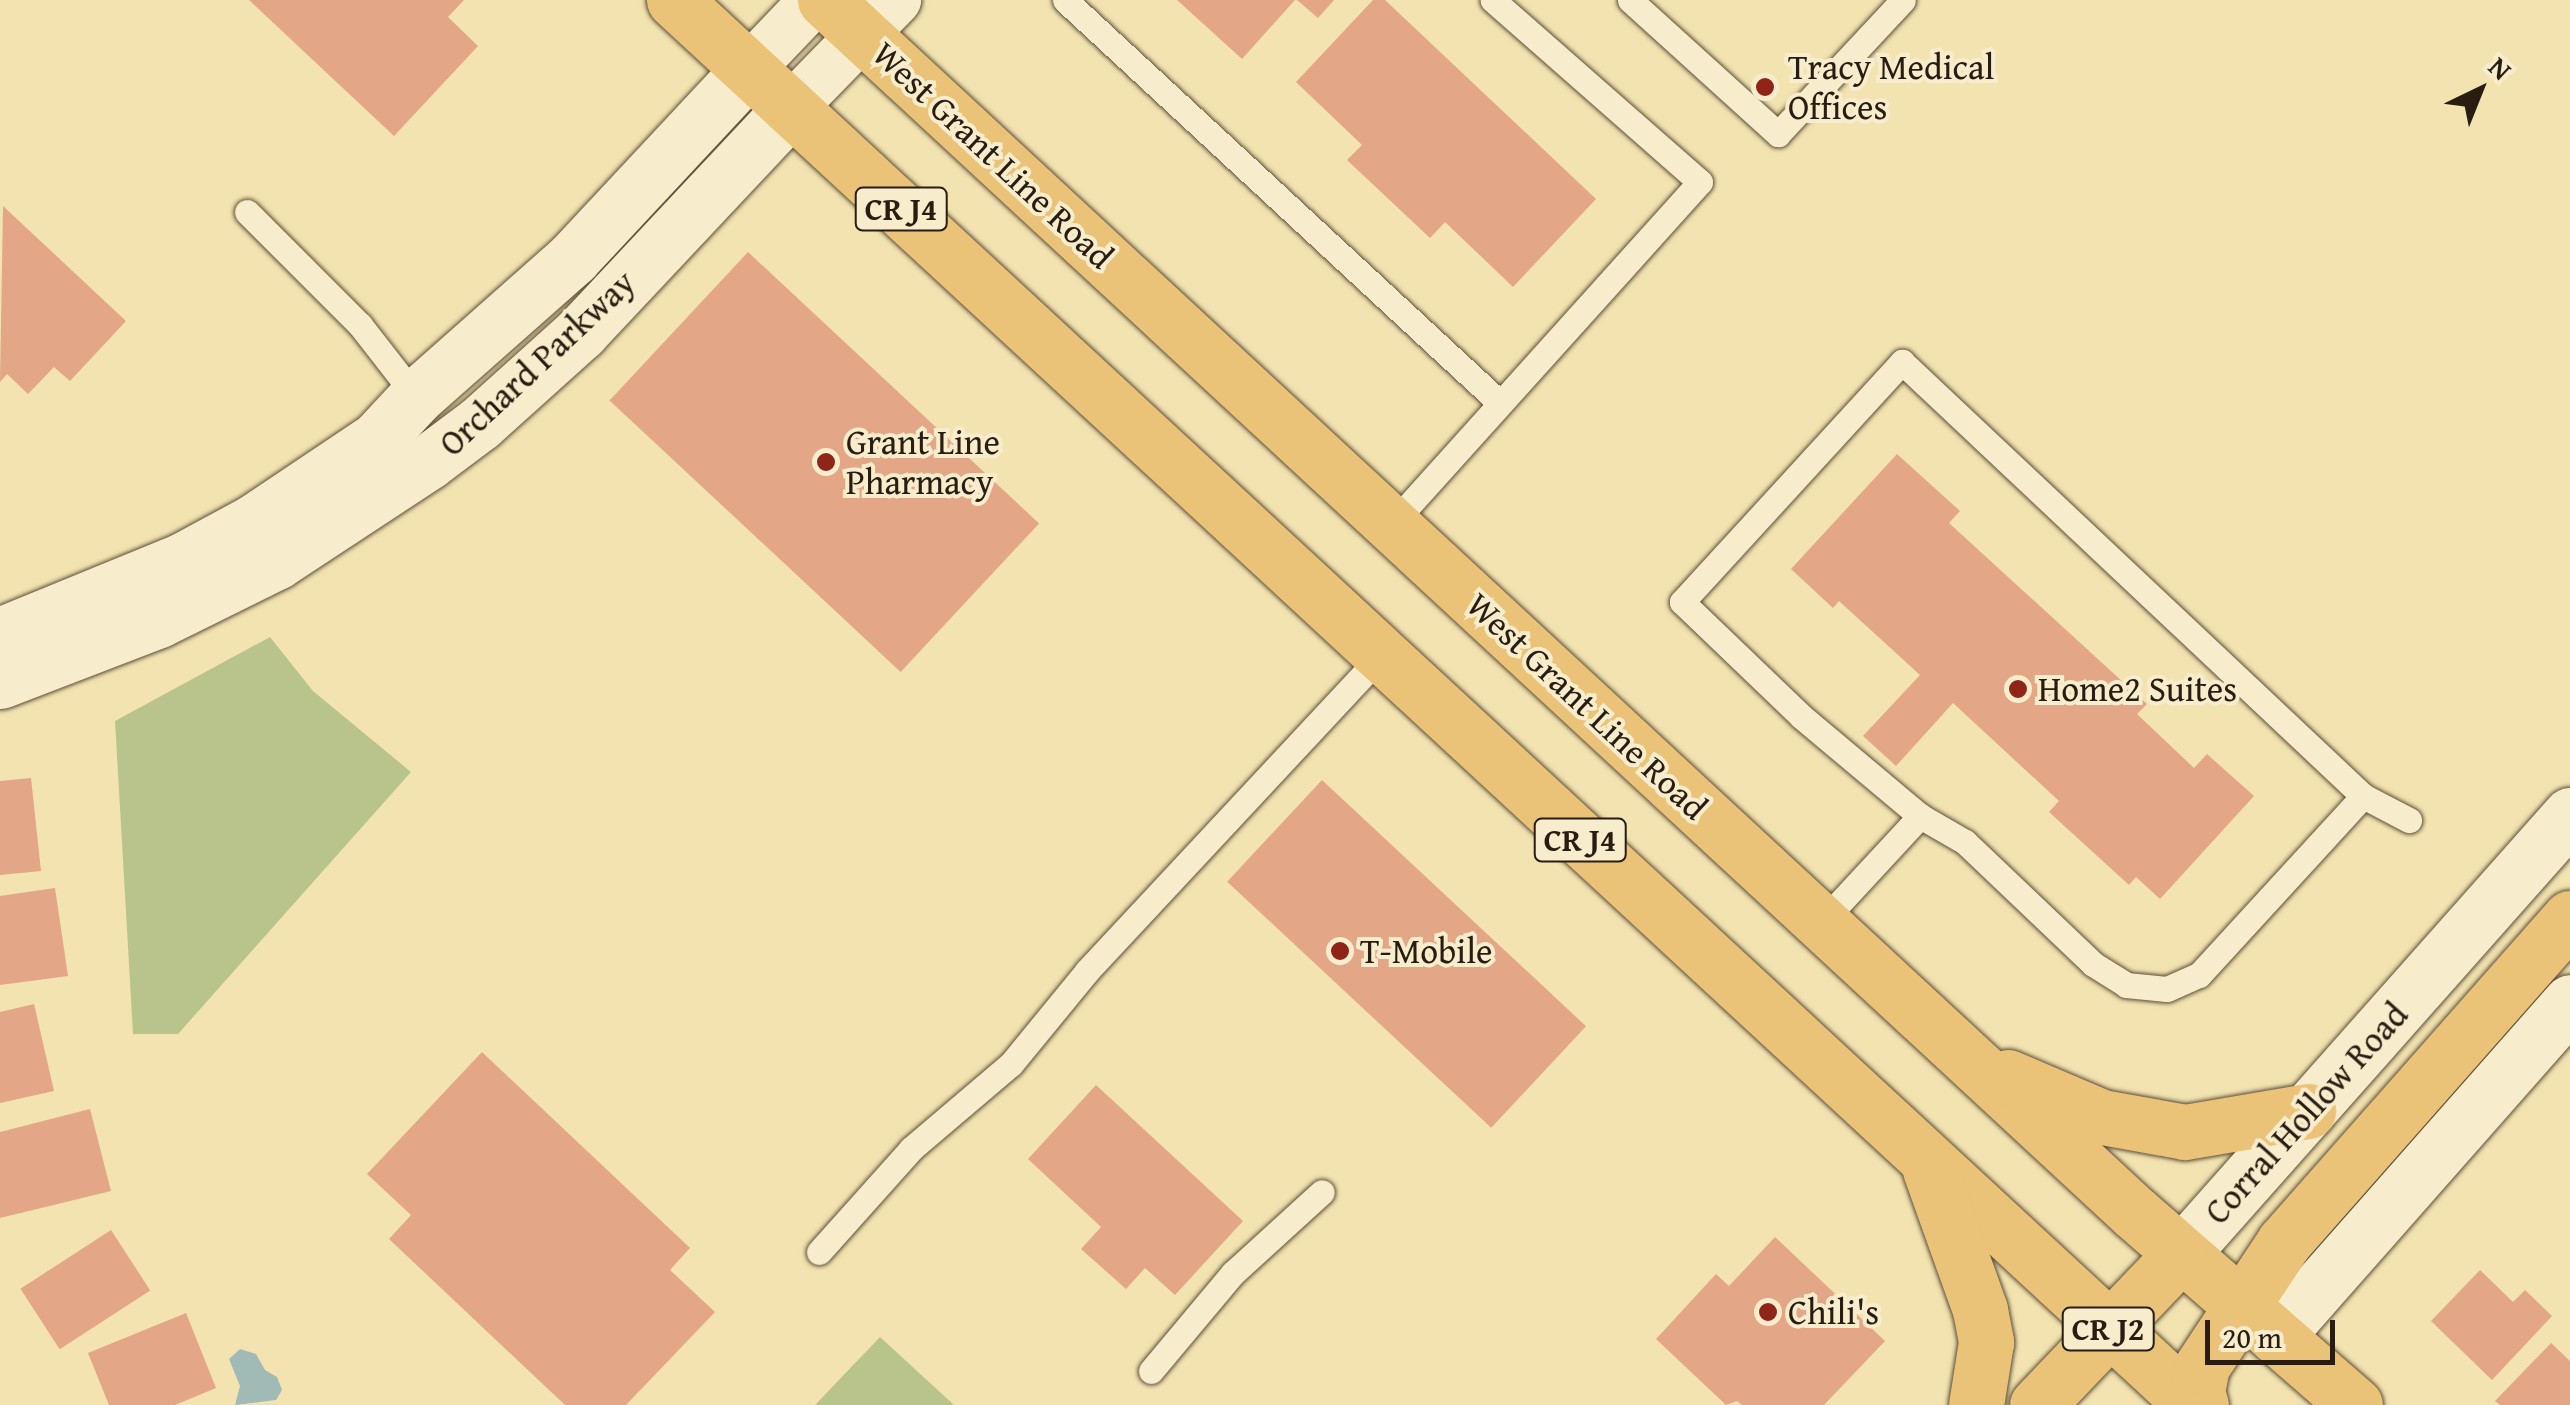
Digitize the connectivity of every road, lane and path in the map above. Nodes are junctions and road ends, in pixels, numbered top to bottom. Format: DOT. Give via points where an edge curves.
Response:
graph roads {
  1 [pos="674,0"];
  2 [pos="815,0"];
  3 [pos="1065,0"];
  4 [pos="1493,0"];
  5 [pos="1630,0"];
  6 [pos="1902,0"];
  7 [pos="861,12"];
  8 [pos="750,69"];
  9 [pos="791,108"];
  10 [pos="247,212"];
  11 [pos="416,396"];
  12 [pos="1500,402"];
  13 [pos="1392,524"];
  14 [pos="0,635"];
  15 [pos="1381,656"];
  16 [pos="0,681"];
  17 [pos="2363,796"];
  18 [pos="2570,815"];
  19 [pos="1920,816"];
  20 [pos="2409,820"];
  21 [pos="2570,918"];
  22 [pos="1821,922"];
  23 [pos="2570,1002"];
  24 [pos="1972,1063"];
  25 [pos="2308,1111"];
  26 [pos="1928,1162"];
  27 [pos="1322,1192"];
  28 [pos="819,1252"];
  29 [pos="2180,1255"];
  30 [pos="2257,1320"];
  31 [pos="2110,1328"];
  32 [pos="1151,1371"];
  33 [pos="1976,1405"];
  34 [pos="2037,1405"];
  35 [pos="2197,1405"];
  36 [pos="2213,1405"];
  37 [pos="2356,1405"];
  1 -- 8 [label="main road, CR J4"];
  2 -- 8 [label="street, Orchard Parkway"];
  3 -- 12 [label="lane"];
  4 -- 12 [label="lane" via="1700,182"];
  5 -- 6 [label="lane" via="1778,134"];
  7 -- 9 [label="street, Orchard Parkway"];
  7 -- 13 [label="main road, West Grant Line Road / CR J4"];
  8 -- 9 [label="main road, CR J4"];
  8 -- 11 [label="street, Orchard Parkway" via="574,258"];
  9 -- 15 [label="main road, CR J4"];
  9 -- 16 [label="street, Orchard Parkway" via="581,332 428,462 276,562 159,620"];
  10 -- 11 [label="lane" via="360,325"];
  11 -- 14 [label="street, Orchard Parkway" via="377,439 254,522 110,593"];
  12 -- 13 [label="lane"];
  13 -- 22 [label="main road, West Grant Line Road / CR J4"];
  15 -- 26 [label="main road, CR J4"];
  15 -- 28 [label="lane" via="1087,971 1011,1064 912,1148"];
  17 -- 19 [label="lane" via="2199,974 2167,990 2126,984 2093,964 1965,842"];
  17 -- 19 [label="lane" via="1902,362 1682,602 1801,716"];
  17 -- 20 [label="lane"];
  18 -- 25 [label="street, Corral Hollow Road / CR J2"];
  19 -- 22 [label="lane"];
  21 -- 30 [label="main road" via="2289,1236"];
  22 -- 24 [label="main road, West Grant Line Road / CR J4"];
  23 -- 30 [label="street"];
  24 -- 25 [label="main road" via="2102,1116 2152,1128 2185,1132"];
  24 -- 29 [label="main road, West Grant Line Road / CR J4"];
  25 -- 29 [label="street, Corral Hollow Road / CR J2"];
  26 -- 31 [label="main road, CR J4"];
  26 -- 33 [label="main road" via="1980,1310 1986,1342"];
  27 -- 32 [label="lane" via="1233,1273"];
  29 -- 30 [label="main road, West Grant Line Road / CR J4"];
  29 -- 31 [label="main road, Corral Hollow Road / CR J2"];
  30 -- 35 [label="main road" via="2202,1366"];
  30 -- 36 [label="main road"];
  30 -- 37 [label="main road, West Grant Line Road / CR J4"];
  31 -- 34 [label="main road, Corral Hollow Road / CR J2"];
  31 -- 35 [label="main road, CR J4"];
}
